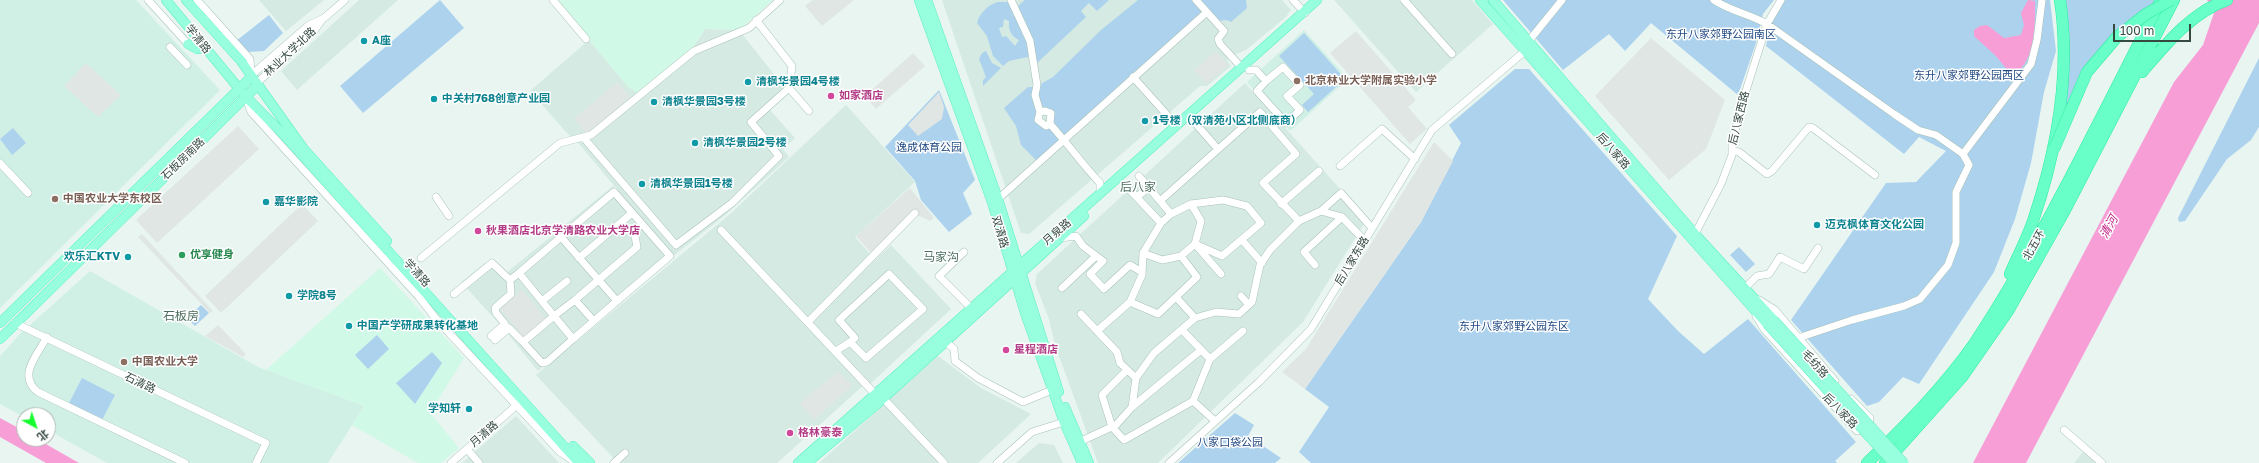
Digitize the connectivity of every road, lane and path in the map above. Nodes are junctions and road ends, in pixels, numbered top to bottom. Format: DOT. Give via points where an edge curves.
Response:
graph roads {
  1 [pos="148,0"];
  2 [pos="166,0"];
  3 [pos="186,0"];
  4 [pos="198,0"];
  5 [pos="345,0"];
  6 [pos="553,0"];
  7 [pos="780,0"];
  8 [pos="919,0"];
  9 [pos="926,0"];
  10 [pos="1011,0"];
  11 [pos="1196,0"];
  12 [pos="1293,0"];
  13 [pos="1317,0"];
  14 [pos="1322,0"];
  15 [pos="1404,0"];
  16 [pos="1480,0"];
  17 [pos="1493,0"];
  18 [pos="1562,0"];
  19 [pos="1714,0"];
  20 [pos="1782,0"];
  21 [pos="2042,0"];
  22 [pos="2060,0"];
  23 [pos="2161,0"];
  24 [pos="2172,0"];
  25 [pos="2228,0"];
  26 [pos="1207,12"];
  27 [pos="1304,13"];
  28 [pos="324,18"];
  29 [pos="756,20"];
  30 [pos="1767,24"];
  31 [pos="586,39"];
  32 [pos="1528,42"];
  33 [pos="188,44"];
  34 [pos="170,47"];
  35 [pos="204,48"];
  36 [pos="1525,51"];
  37 [pos="1452,54"];
  38 [pos="187,65"];
  39 [pos="1245,69"];
  40 [pos="252,77"];
  41 [pos="1133,77"];
  42 [pos="1266,81"];
  43 [pos="257,86"];
  44 [pos="2130,86"];
  45 [pos="789,88"];
  46 [pos="240,89"];
  47 [pos="246,97"];
  48 [pos="809,111"];
  49 [pos="1040,112"];
  50 [pos="1050,124"];
  51 [pos="1196,124"];
  52 [pos="1177,126"];
  53 [pos="583,137"];
  54 [pos="1063,139"];
  55 [pos="1217,148"];
  56 [pos="2054,149"];
  57 [pos="1732,150"];
  58 [pos="1963,154"];
  59 [pos="1414,159"];
  60 [pos="0,163"];
  61 [pos="1340,166"];
  62 [pos="1319,171"];
  63 [pos="1875,175"];
  64 [pos="1139,176"];
  65 [pos="1127,187"];
  66 [pos="1149,187"];
  67 [pos="28,193"];
  68 [pos="1100,194"];
  69 [pos="436,197"];
  70 [pos="1137,197"];
  71 [pos="329,198"];
  72 [pos="340,199"];
  73 [pos="998,199"];
  74 [pos="1160,201"];
  75 [pos="1192,204"];
  76 [pos="1281,204"];
  77 [pos="1321,211"];
  78 [pos="632,212"];
  79 [pos="915,213"];
  80 [pos="1171,214"];
  81 [pos="449,216"];
  82 [pos="1342,217"];
  83 [pos="1299,221"];
  84 [pos="1161,223"];
  85 [pos="642,224"];
  86 [pos="1372,228"];
  87 [pos="721,230"];
  88 [pos="1695,234"];
  89 [pos="561,237"];
  90 [pos="1060,238"];
  91 [pos="1242,240"];
  92 [pos="1364,240"];
  93 [pos="1194,244"];
  94 [pos="1818,248"];
  95 [pos="964,252"];
  96 [pos="1143,253"];
  97 [pos="1096,256"];
  98 [pos="1181,256"];
  99 [pos="421,258"];
  100 [pos="579,258"];
  101 [pos="1262,263"];
  102 [pos="1315,265"];
  103 [pos="1021,269"];
  104 [pos="1142,272"];
  105 [pos="519,273"];
  106 [pos="1221,274"];
  107 [pos="1013,276"];
  108 [pos="510,280"];
  109 [pos="598,280"];
  110 [pos="567,281"];
  111 [pos="1062,288"];
  112 [pos="1745,288"];
  113 [pos="454,294"];
  114 [pos="1241,296"];
  115 [pos="1176,297"];
  116 [pos="1750,299"];
  117 [pos="574,300"];
  118 [pos="542,301"];
  119 [pos="617,301"];
  120 [pos="1130,302"];
  121 [pos="1249,305"];
  122 [pos="1997,306"];
  123 [pos="971,308"];
  124 [pos="1080,314"];
  125 [pos="554,316"];
  126 [pos="1195,318"];
  127 [pos="595,320"];
  128 [pos="15,322"];
  129 [pos="808,322"];
  130 [pos="1771,322"];
  131 [pos="0,323"];
  132 [pos="1182,330"];
  133 [pos="1097,331"];
  134 [pos="1243,331"];
  135 [pos="47,337"];
  136 [pos="1798,338"];
  137 [pos="0,339"];
  138 [pos="573,339"];
  139 [pos="523,342"];
  140 [pos="850,342"];
  141 [pos="946,342"];
  142 [pos="1202,350"];
  143 [pos="836,351"];
  144 [pos="1210,359"];
  145 [pos="1128,370"];
  146 [pos="1136,378"];
  147 [pos="1052,390"];
  148 [pos="879,396"];
  149 [pos="1193,401"];
  150 [pos="517,405"];
  151 [pos="1132,407"];
  152 [pos="1215,421"];
  153 [pos="1064,422"];
  154 [pos="1112,427"];
  155 [pos="2064,430"];
  156 [pos="1079,442"];
  157 [pos="467,449"];
  158 [pos="625,453"];
  159 [pos="185,463"];
  160 [pos="256,463"];
  161 [pos="451,463"];
  162 [pos="479,463"];
  163 [pos="578,463"];
  164 [pos="590,463"];
  165 [pos="614,463"];
  166 [pos="798,463"];
  167 [pos="807,463"];
  168 [pos="944,463"];
  169 [pos="997,463"];
  170 [pos="1082,463"];
  171 [pos="1089,463"];
  172 [pos="1169,463"];
  173 [pos="1867,463"];
  174 [pos="1885,463"];
  175 [pos="1893,463"];
  176 [pos="1904,463"];
  177 [pos="2102,463"];
  1 -- 33 [label="street, 学清路"];
  2 -- 35 [label="main road, 学清路"];
  3 -- 40 [label="main road, 学清路" via="241,61"];
  4 -- 40 [label="street, 学清路" via="250,59"];
  5 -- 28 [label="street, 林业大学北路"];
  6 -- 31 [label="street"];
  7 -- 29 [label="street"];
  8 -- 107 [label="main road, 双清路" via="992,202"];
  9 -- 73 [label="main road, 双清路"];
  10 -- 49 [label="street" via="1030,41 1037,85 1035,95"];
  11 -- 26 [label="street"];
  12 -- 27 [label="street"];
  13 -- 27 [label="main road, 月泉路"];
  14 -- 39 [label="main road, 月泉路"];
  15 -- 37 [label="street"];
  16 -- 36 [label="main road, 后八家路"];
  17 -- 32 [label="main road, 后八家路"];
  18 -- 32 [label="street"];
  19 -- 30 [label="street" via="1726,8 1755,17"];
  20 -- 30 [label="street, 后八家西路"];
  21 -- 58 [label="street" via="2031,64"];
  22 -- 56 [label="highway, bridge" via="2064,73"];
  23 -- 122 [label="highway, 北五环" via="2055,205"];
  24 -- 44 [label="highway, 北五环"];
  24 -- 56 [label="highway, bridge" via="2146,14 2117,37 2087,72"];
  25 -- 44 [label="highway" via="2211,6 2181,30"];
  26 -- 39 [label="street" via="1224,32 1218,39 1220,44"];
  26 -- 41 [label="street"];
  27 -- 39 [label="main road, 月泉路"];
  28 -- 40 [label="street, 林业大学北路" via="309,25"];
  28 -- 43 [label="street, 林业大学北路" via="314,31"];
  29 -- 45 [label="street" via="792,66"];
  29 -- 53 [label="street" via="749,28 694,51 591,135"];
  30 -- 57 [label="street, 后八家西路" via="1744,97"];
  30 -- 58 [label="street" via="1918,130 1936,135"];
  32 -- 88 [label="main road, 后八家路"];
  33 -- 35 [label="main road" via="197,49"];
  34 -- 38 [label="street"];
  35 -- 46 [label="main road, 学清路"];
  36 -- 59 [label="street, 后八家东路" via="1432,130"];
  36 -- 116 [label="main road, 后八家路"];
  39 -- 42 [label="street" via="1256,70"];
  39 -- 52 [label="main road, 月泉路"];
  39 -- 90 [label="main road, 月泉路"];
  40 -- 43 [label="main road, 学清路"];
  40 -- 46 [label="main road, 石板房南路"];
  41 -- 52 [label="street"];
  41 -- 54 [label="street"];
  42 -- 42 [label="street" via="1283,67 1300,85 1287,96 1300,110 1286,123 1257,91"];
  43 -- 47 [label="main road, 石板房南路"];
  43 -- 164 [label="main road, 学清路" via="303,148"];
  44 -- 174 [label="highway, 北五环" via="2034,267 1984,347 1962,377"];
  45 -- 48 [label="street"];
  45 -- 53 [label="street" via="751,122 779,156 732,203 676,245"];
  46 -- 47 [label="main road, 学清路"];
  46 -- 131 [label="main road, 石板房南路"];
  47 -- 71 [label="street, 学清路" via="251,112"];
  47 -- 72 [label="main road, 学清路"];
  47 -- 128 [label="main road, 石板房南路"];
  49 -- 50 [label="street" via="1051,113"];
  49 -- 50 [label="street" via="1038,120 1046,126"];
  50 -- 54 [label="street"];
  51 -- 55 [label="street"];
  52 -- 68 [label="main road, 月泉路"];
  53 -- 99 [label="street" via="560,143"];
  54 -- 68 [label="street" via="1100,183"];
  54 -- 73 [label="street"];
  55 -- 74 [label="street"];
  55 -- 76 [label="street" via="1260,112 1296,154 1263,183"];
  56 -- 122 [label="highway" via="2034,220"];
  57 -- 63 [label="street" via="1739,152 1767,174 1809,127"];
  57 -- 88 [label="street, 后八家西路" via="1721,184"];
  58 -- 136 [label="street" via="1968,165 1956,192 1956,243 1948,265 1920,299"];
  59 -- 61 [label="street" via="1382,129"];
  59 -- 86 [label="street, 后八家东路"];
  60 -- 67 [label="street"];
  62 -- 76 [label="street"];
  64 -- 66 [label="street"];
  65 -- 70 [label="street"];
  66 -- 70 [label="street"];
  66 -- 74 [label="street"];
  68 -- 103 [label="main road, 月泉路"];
  69 -- 81 [label="street"];
  70 -- 84 [label="street"];
  71 -- 72 [label="main road"];
  71 -- 150 [label="street, 学清路" via="437,320"];
  72 -- 163 [label="main road, 学清路"];
  73 -- 103 [label="main road, 双清路"];
  74 -- 80 [label="street"];
  75 -- 80 [label="street"];
  75 -- 91 [label="street" via="1223,200 1247,206 1261,223"];
  75 -- 93 [label="street" via="1201,221"];
  76 -- 83 [label="street"];
  77 -- 82 [label="street"];
  77 -- 83 [label="street"];
  77 -- 86 [label="street" via="1341,193"];
  78 -- 85 [label="street"];
  78 -- 89 [label="street" via="614,192"];
  78 -- 100 [label="street"];
  79 -- 129 [label="street"];
  80 -- 84 [label="street"];
  82 -- 92 [label="street"];
  82 -- 102 [label="street" via="1304,252"];
  83 -- 101 [label="street" via="1270,250"];
  84 -- 96 [label="street"];
  85 -- 109 [label="street" via="634,231 637,247"];
  85 -- 119 [label="street" via="670,256"];
  86 -- 92 [label="street, 后八家东路"];
  87 -- 129 [label="street"];
  88 -- 112 [label="main road, 后八家路"];
  89 -- 100 [label="street"];
  89 -- 105 [label="street"];
  90 -- 97 [label="street" via="1076,236 1083,246"];
  90 -- 103 [label="main road, 月泉路"];
  91 -- 93 [label="street" via="1222,256"];
  91 -- 101 [label="street"];
  92 -- 152 [label="street, 后八家东路" via="1311,329 1259,382"];
  93 -- 98 [label="street"];
  93 -- 106 [label="street"];
  94 -- 112 [label="street" via="1804,269 1780,257 1769,274 1756,276"];
  95 -- 123 [label="street" via="940,276"];
  96 -- 98 [label="street" via="1162,260"];
  96 -- 104 [label="street"];
  97 -- 104 [label="street" via="1103,261 1090,274 1104,289 1130,264"];
  97 -- 111 [label="street"];
  98 -- 115 [label="street" via="1197,277"];
  100 -- 109 [label="street"];
  101 -- 121 [label="street"];
  103 -- 107 [label="main road, 月泉路"];
  103 -- 156 [label="main road, 双清路" via="1062,400"];
  104 -- 120 [label="street"];
  105 -- 108 [label="street"];
  105 -- 118 [label="street"];
  107 -- 123 [label="main road, 月泉路"];
  107 -- 141 [label="main road, 月泉路"];
  107 -- 147 [label="main road, 双清路"];
  108 -- 113 [label="street" via="492,263"];
  108 -- 139 [label="street" via="511,294 495,308 505,324 493,338 509,328"];
  109 -- 117 [label="street"];
  109 -- 119 [label="street"];
  110 -- 118 [label="street"];
  112 -- 116 [label="main road, 后八家路"];
  114 -- 121 [label="street"];
  115 -- 120 [label="street" via="1158,314"];
  115 -- 126 [label="street"];
  116 -- 130 [label="main road, 后八家路"];
  116 -- 136 [label="street, 后八家路" via="1775,310"];
  116 -- 136 [label="street, 后八家路" via="1764,329 1857,431 1868,429 1870,418"];
  117 -- 125 [label="street"];
  117 -- 127 [label="street"];
  118 -- 125 [label="street"];
  119 -- 127 [label="street"];
  120 -- 133 [label="street"];
  121 -- 126 [label="street" via="1239,314 1216,312"];
  122 -- 173 [label="highway, 北五环" via="1973,344 1944,382"];
  123 -- 148 [label="main road, 月泉路"];
  124 -- 133 [label="street"];
  125 -- 138 [label="street"];
  125 -- 139 [label="street"];
  126 -- 132 [label="street"];
  127 -- 138 [label="street"];
  128 -- 135 [label="street, 石清路"];
  128 -- 137 [label="main road, 石板房南路"];
  129 -- 143 [label="street"];
  130 -- 175 [label="main road, 毛纺路, bridge"];
  130 -- 176 [label="main road, 毛纺路, bridge"];
  132 -- 142 [label="street"];
  132 -- 146 [label="street" via="1154,353"];
  133 -- 145 [label="street" via="1117,352 1120,363"];
  134 -- 144 [label="street"];
  135 -- 159 [label="street" via="31,365 27,378 31,387"];
  135 -- 160 [label="street, 石清路" via="266,443"];
  138 -- 139 [label="street" via="547,362 542,363"];
  140 -- 140 [label="street" via="866,358 923,309 889,274 839,320 854,338"];
  140 -- 143 [label="street"];
  141 -- 147 [label="street" via="954,348 956,362 978,378 1023,402"];
  141 -- 148 [label="main road, 月泉路"];
  142 -- 144 [label="street"];
  142 -- 151 [label="street"];
  143 -- 148 [label="street"];
  144 -- 149 [label="street"];
  145 -- 146 [label="street"];
  145 -- 154 [label="street" via="1102,395"];
  146 -- 151 [label="street"];
  147 -- 153 [label="main road, 双清路"];
  148 -- 166 [label="main road, 月泉路"];
  148 -- 167 [label="main road, 月泉路"];
  148 -- 168 [label="street"];
  149 -- 152 [label="street"];
  149 -- 154 [label="street" via="1124,440"];
  150 -- 157 [label="street, 月清路"];
  150 -- 163 [label="street, 学清路" via="560,452"];
  151 -- 154 [label="street"];
  152 -- 172 [label="street, 后八家东路"];
  153 -- 169 [label="street" via="1032,432"];
  153 -- 170 [label="main road, 双清路"];
  154 -- 156 [label="street"];
  155 -- 177 [label="street"];
  156 -- 171 [label="main road, 双清路"];
  157 -- 161 [label="street, 月清路"];
  157 -- 162 [label="street"];
  158 -- 165 [label="street"];
}
